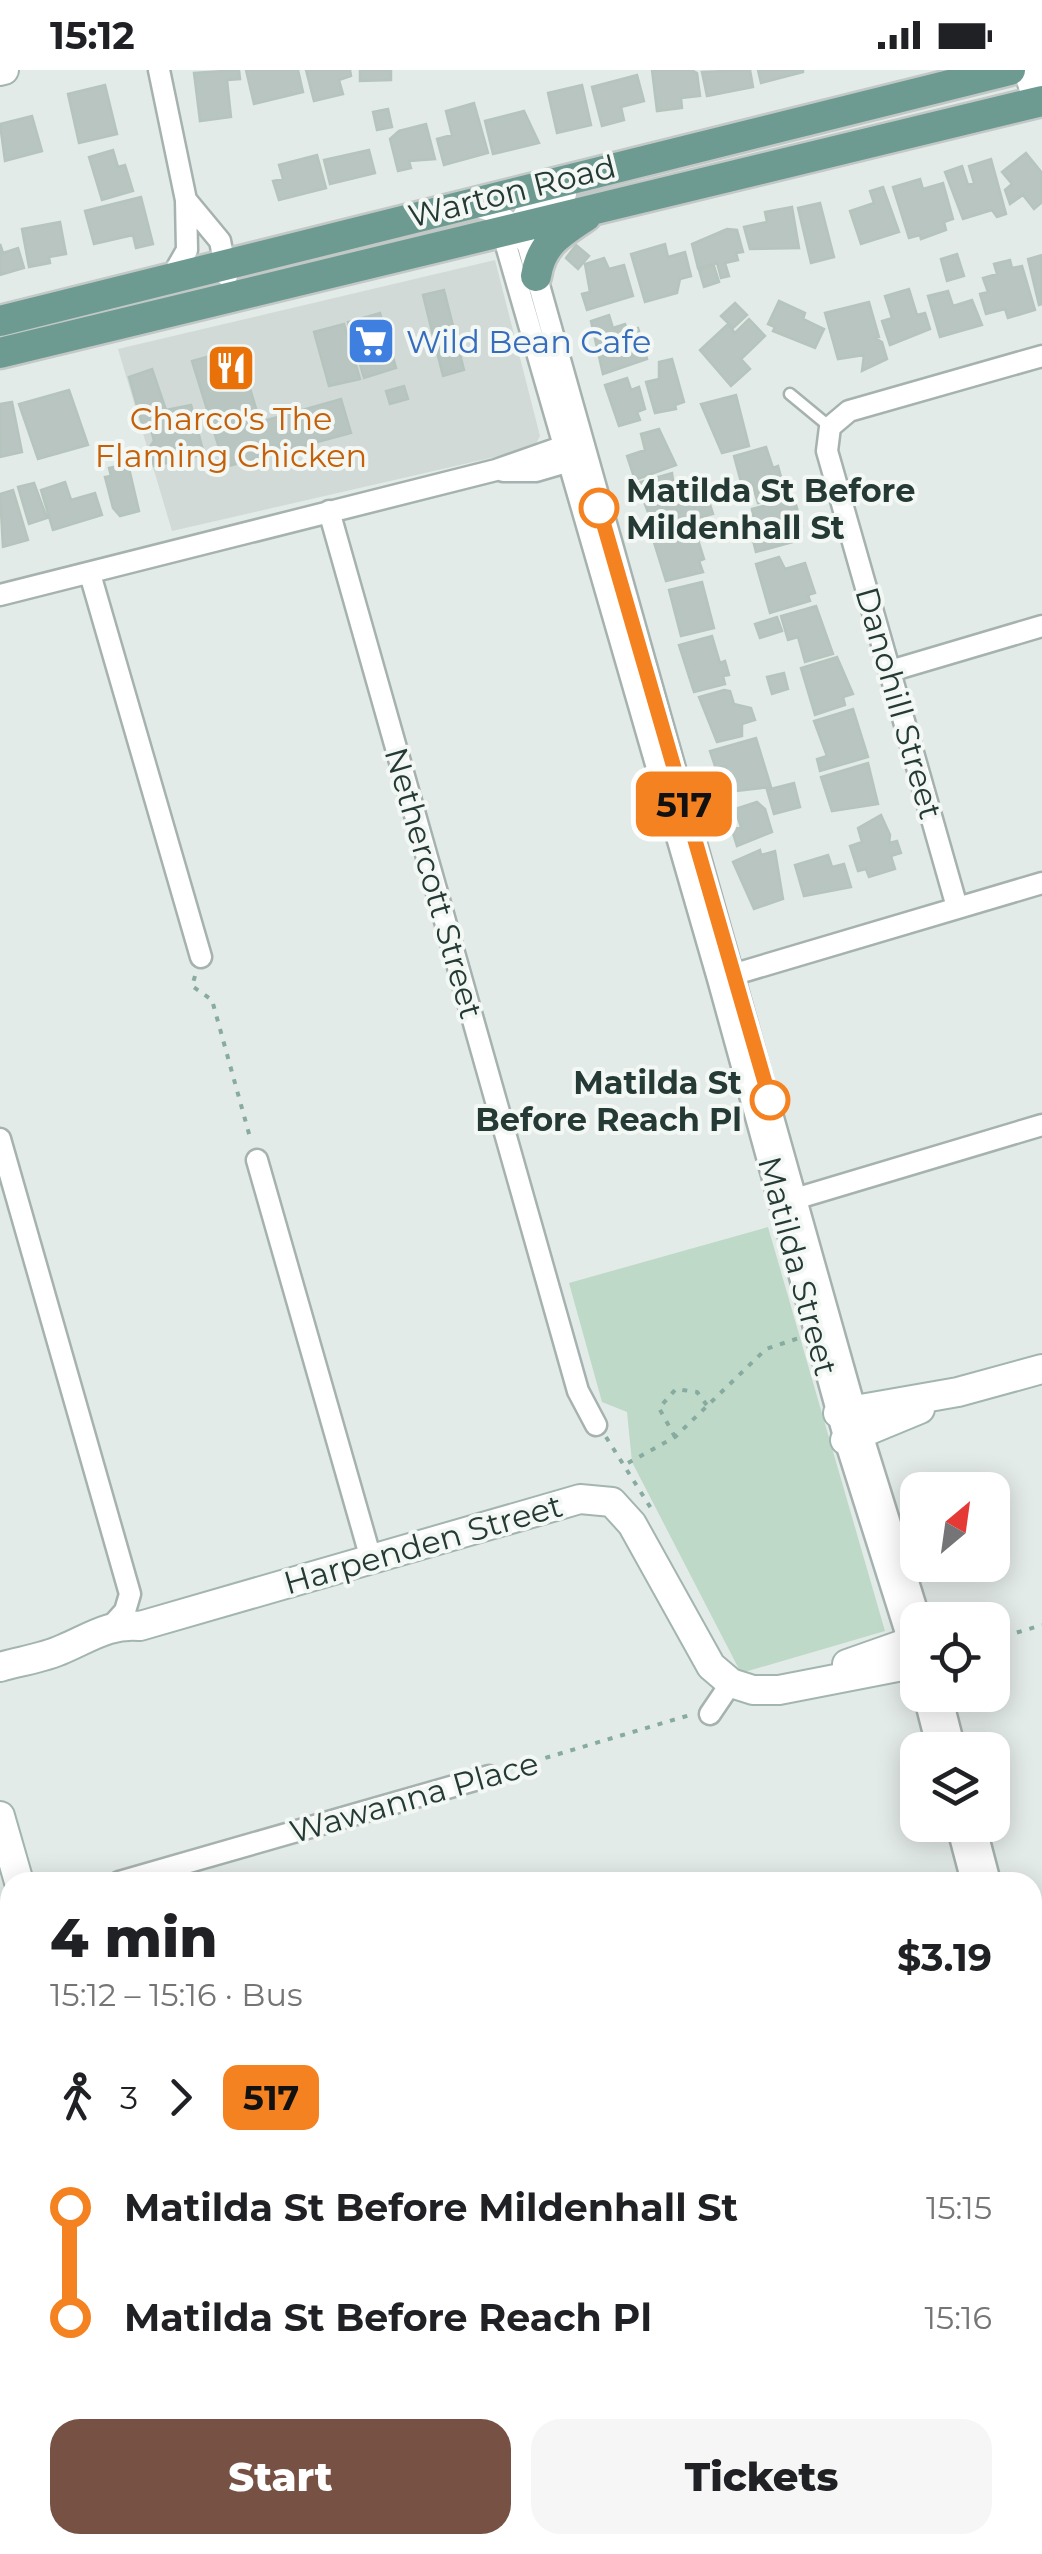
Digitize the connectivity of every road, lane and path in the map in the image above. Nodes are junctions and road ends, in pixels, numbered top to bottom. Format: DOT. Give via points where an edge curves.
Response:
graph roads {
  1 [pos="160,70"];
  2 [pos="1028,70"];
  3 [pos="1000,71"];
  4 [pos="1040,101"];
  5 [pos="1006,110"];
  6 [pos="687,148"];
  7 [pos="186,200"];
  8 [pos="600,205"];
  9 [pos="450,206"];
  10 [pos="514,226"];
  11 [pos="264,254"];
  12 [pos="225,264"];
  13 [pos="536,276"];
  14 [pos="170,278"];
  15 [pos="138,286"];
  16 [pos="273,286"];
  17 [pos="232,296"];
  18 [pos="148,317"];
  19 [pos="0,321"];
  20 [pos="0,353"];
  21 [pos="1042,356"];
  22 [pos="790,394"];
  23 [pos="830,428"];
  24 [pos="574,451"];
  25 [pos="329,511"];
  26 [pos="90,574"];
  27 [pos="0,595"];
  28 [pos="1042,626"];
  29 [pos="890,671"];
  30 [pos="1042,882"];
  31 [pos="958,906"];
  32 [pos="201,957"];
  33 [pos="726,977"];
  34 [pos="1042,1126"];
  35 [pos="0,1139"];
  36 [pos="257,1160"];
  37 [pos="789,1201"];
  38 [pos="804,1336"];
  39 [pos="1042,1369"];
  40 [pos="708,1408"];
  41 [pos="850,1424"];
  42 [pos="596,1425"];
  43 [pos="675,1437"];
  44 [pos="626,1464"];
  45 [pos="654,1513"];
  46 [pos="372,1559"];
  47 [pos="902,1602"];
  48 [pos="1042,1625"];
  49 [pos="140,1626"];
  50 [pos="108,1630"];
  51 [pos="1010,1635"];
  52 [pos="64,1649"];
  53 [pos="900,1655"];
  54 [pos="0,1667"];
  55 [pos="731,1684"];
  56 [pos="710,1714"];
  57 [pos="489,1776"];
  58 [pos="0,1816"];
  59 [pos="963,1842"];
  60 [pos="975,1842"];
  61 [pos="16,1872"];
  62 [pos="154,1872"];
  63 [pos="974,1872"];
  64 [pos="976,1872"];
  1 -- 7 [label="street"];
  2 -- 4 [label="street"];
  3 -- 5 [label="street"];
  3 -- 6 [label="main road, Warton Road"];
  4 -- 5 [label="main road, Warton Road"];
  5 -- 8 [label="main road, Warton Road"];
  6 -- 9 [label="main road, Warton Road"];
  6 -- 10 [label="street" via="668,168 537,204"];
  7 -- 12 [label="street" via="220,241"];
  7 -- 14 [label="street" via="187,250"];
  8 -- 10 [label="main road, Warton Road"];
  8 -- 13 [label="main road" via="547,244"];
  9 -- 10 [label="street" via="485,208"];
  9 -- 11 [label="main road, Warton Road"];
  10 -- 13 [label="street, Matilda Street"];
  10 -- 16 [label="main road, Warton Road"];
  10 -- 24 [label="street, Matilda Street" via="506,245"];
  11 -- 12 [label="main road, Warton Road"];
  11 -- 16 [label="main road"];
  12 -- 14 [label="main road, Warton Road"];
  12 -- 17 [label="street"];
  13 -- 24 [label="street, Matilda Street"];
  14 -- 15 [label="main road, Warton Road"];
  15 -- 18 [label="main road"];
  15 -- 19 [label="main road, Warton Road"];
  16 -- 17 [label="main road, Warton Road"];
  17 -- 18 [label="main road, Warton Road"];
  18 -- 20 [label="main road, Warton Road"];
  21 -- 23 [label="street" via="849,411"];
  22 -- 23 [label="lane"];
  23 -- 29 [label="street, Danohill Street" via="827,451"];
  24 -- 25 [label="street" via="536,470 496,470"];
  24 -- 33 [label="street, Matilda Street"];
  25 -- 26 [label="street"];
  25 -- 42 [label="street, Nethercott Street" via="578,1391"];
  26 -- 27 [label="street"];
  26 -- 32 [label="street"];
  28 -- 29 [label="street"];
  29 -- 31 [label="street, Danohill Street"];
  30 -- 31 [label="street"];
  31 -- 33 [label="street"];
  32 -- 36 [label="path" via="192,986 212,1000"];
  33 -- 37 [label="street, Matilda Street"];
  34 -- 37 [label="street"];
  35 -- 50 [label="street" via="130,1594"];
  36 -- 46 [label="street"];
  37 -- 41 [label="street, Matilda Street"];
  38 -- 40 [label="path" via="766,1349"];
  39 -- 41 [label="street"];
  40 -- 43 [label="path"];
  40 -- 43 [label="path" via="696,1392 676,1388 659,1408"];
  41 -- 47 [label="street, Matilda Street"];
  42 -- 44 [label="path"];
  43 -- 44 [label="path"];
  44 -- 45 [label="path"];
  46 -- 49 [label="street, Harpenden Street"];
  46 -- 55 [label="street, Harpenden Street" via="580,1499 612,1502 632,1524 712,1666"];
  48 -- 51 [label="path"];
  49 -- 50 [label="street, Harpenden Street"];
  49 -- 52 [label="street, Harpenden Street" via="129,1637 82,1651"];
  50 -- 52 [label="street, Harpenden Street"];
  52 -- 54 [label="street, Harpenden Street"];
  53 -- 55 [label="street" via="779,1690"];
  55 -- 56 [label="street"];
  56 -- 57 [label="path, Wawanna Place"];
  57 -- 62 [label="street, Wawanna Place"];
  58 -- 61 [label="street"];
  59 -- 63 [label="street"];
  60 -- 64 [label="street"];
}
